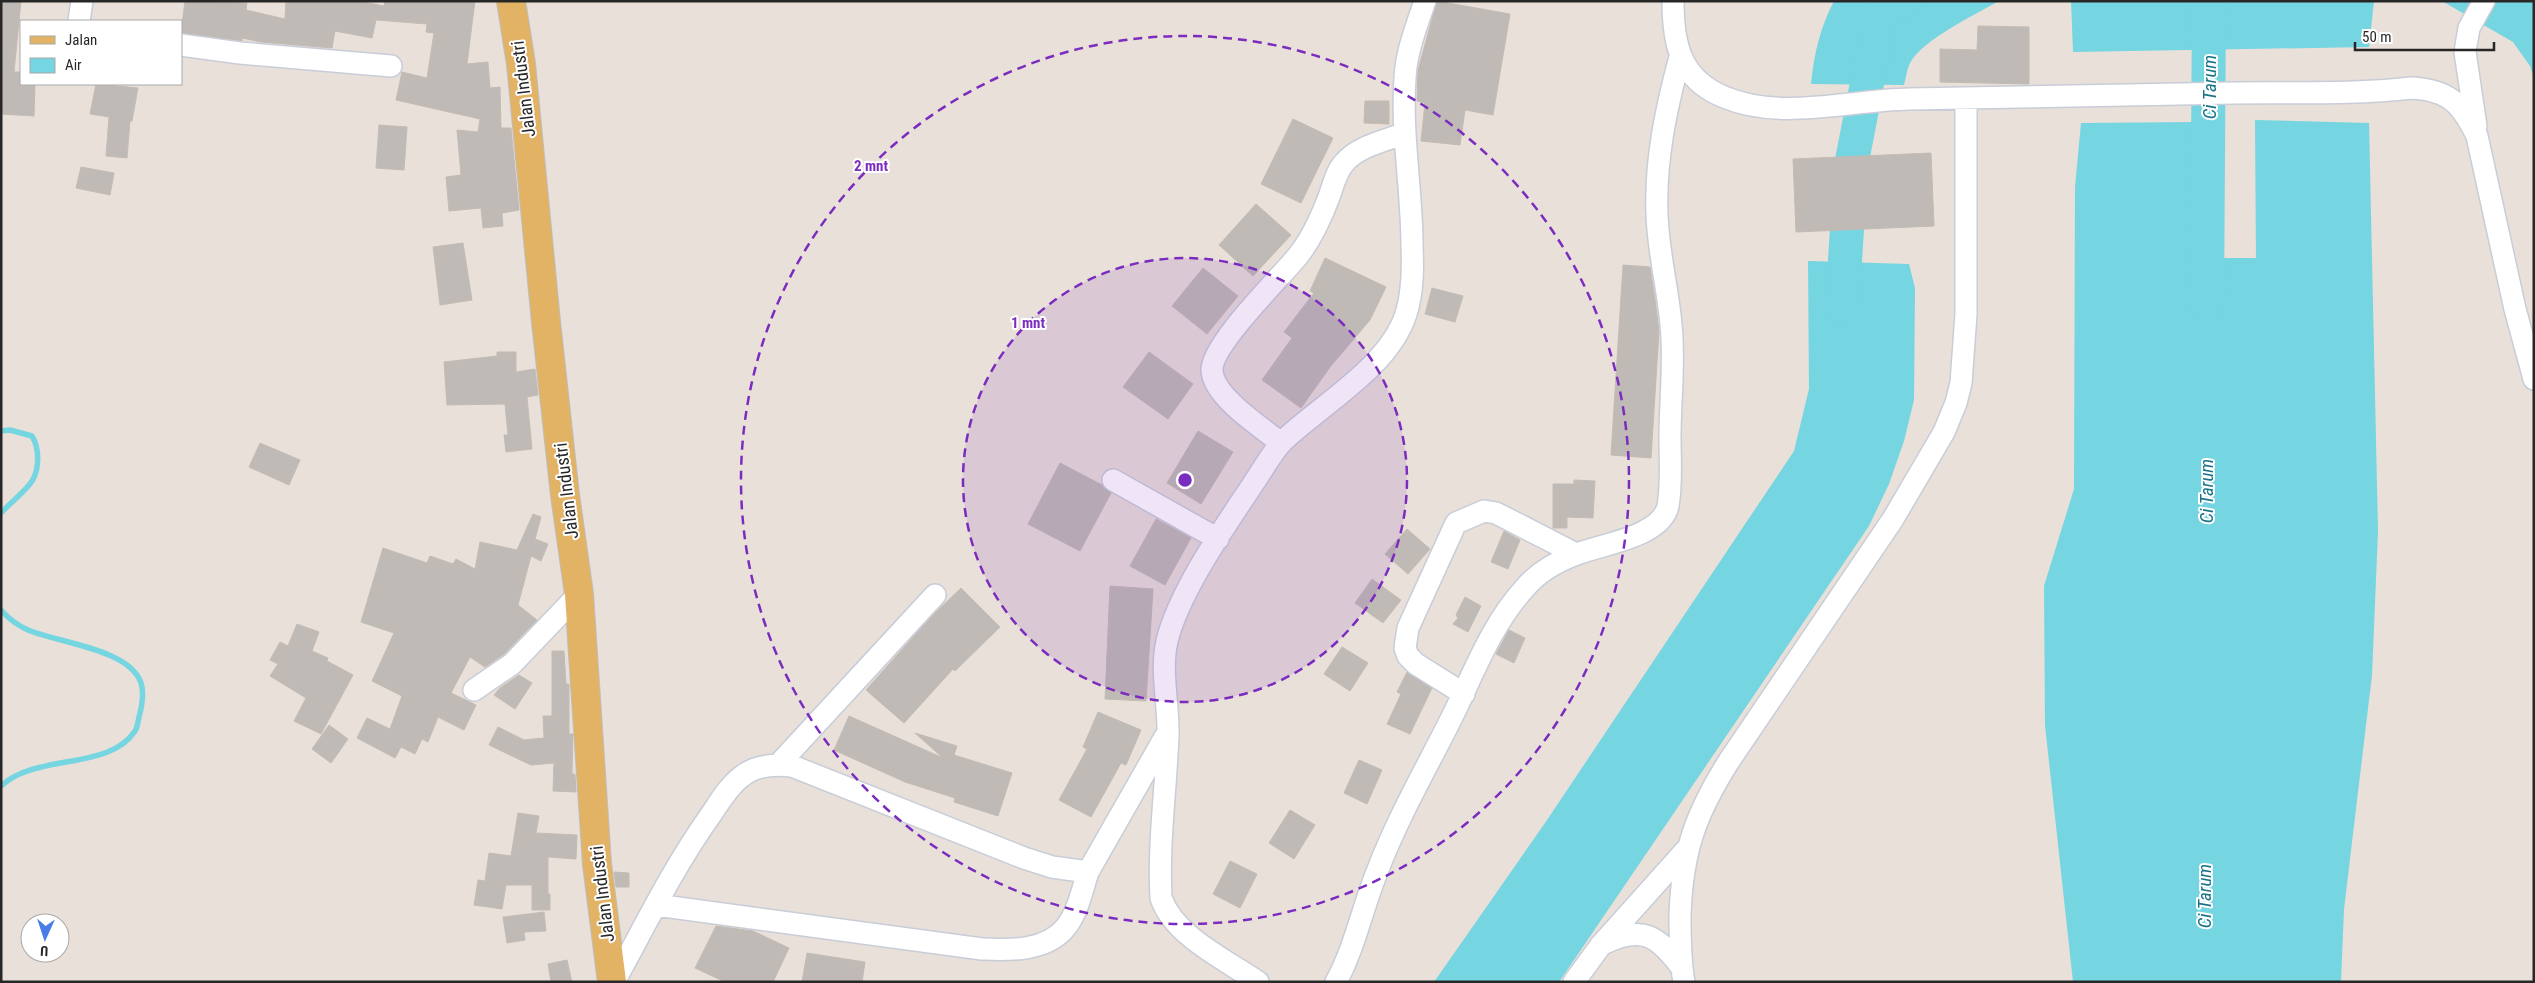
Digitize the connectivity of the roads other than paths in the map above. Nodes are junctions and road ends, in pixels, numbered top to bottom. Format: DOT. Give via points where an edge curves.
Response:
graph roads {
  1 [pos="82,1"];
  2 [pos="511,1"];
  3 [pos="1425,1"];
  4 [pos="1673,1"];
  5 [pos="2484,1"];
  6 [pos="79,20"];
  7 [pos="182,45"];
  8 [pos="1680,57"];
  9 [pos="391,66"];
  10 [pos="1966,98"];
  11 [pos="1405,133"];
  12 [pos="2477,136"];
  13 [pos="2534,379"];
  14 [pos="1281,443"];
  15 [pos="1113,480"];
  16 [pos="1218,539"];
  17 [pos="1576,554"];
  18 [pos="579,594"];
  19 [pos="935,595"];
  20 [pos="474,690"];
  21 [pos="1464,694"];
  22 [pos="1168,732"];
  23 [pos="778,765"];
  24 [pos="1686,850"];
  25 [pos="1088,872"];
  26 [pos="656,905"];
  27 [pos="1601,945"];
  28 [pos="1683,975"];
  29 [pos="613,982"];
  30 [pos="1258,982"];
  31 [pos="1336,982"];
  32 [pos="1574,982"];
  1 -- 6 [label="street"];
  2 -- 18 [label="main road, Jalan Industri" via="521,64 546,322"];
  3 -- 11 [label="street" via="1405,76"];
  4 -- 8 [label="street" via="1675,38"];
  5 -- 12 [label="street" via="2469,28 2465,52"];
  7 -- 9 [label="street"];
  8 -- 10 [label="street" via="1705,87 1750,105 1788,108"];
  8 -- 17 [label="street" via="1663,125 1658,174 1659,242 1672,347 1668,505 1661,521 1639,534"];
  10 -- 12 [label="street" via="2411,88 2442,92 2467,115"];
  10 -- 24 [label="street" via="1966,314 1961,383 1956,403 1944,432 1892,519 1713,786"];
  11 -- 14 [label="street" via="1413,265 1406,315 1392,342 1359,377"];
  11 -- 14 [label="street" via="1363,149 1344,163 1299,256 1224,342 1213,360 1212,376 1220,391"];
  12 -- 13 [label="street" via="2515,309"];
  14 -- 16 [label="street"];
  15 -- 16 [label="street"];
  16 -- 22 [label="street" via="1179,607 1166,644"];
  17 -- 21 [label="street" via="1546,570 1525,587 1489,642"];
  17 -- 21 [label="street" via="1496,513 1484,511 1456,523 1408,628 1405,648 1416,664"];
  18 -- 20 [label="street" via="512,664"];
  18 -- 29 [label="main road, Jalan Industri" via="597,864"];
  19 -- 23 [label="street"];
  21 -- 31 [label="street" via="1382,858 1354,944"];
  22 -- 25 [label="street"];
  22 -- 30 [label="street" via="1160,886 1164,907 1189,936"];
  23 -- 25 [label="street" via="806,771 1024,858 1052,867"];
  23 -- 26 [label="street" via="752,770 740,777 687,849"];
  24 -- 27 [label="street"];
  24 -- 28 [label="street" via="1681,889"];
  25 -- 26 [label="street" via="1066,928 1034,946 1010,950 982,949"];
  26 -- 29 [label="street"];
  27 -- 28 [label="street" via="1629,933 1646,936 1668,950"];
  27 -- 32 [label="street"];
}
